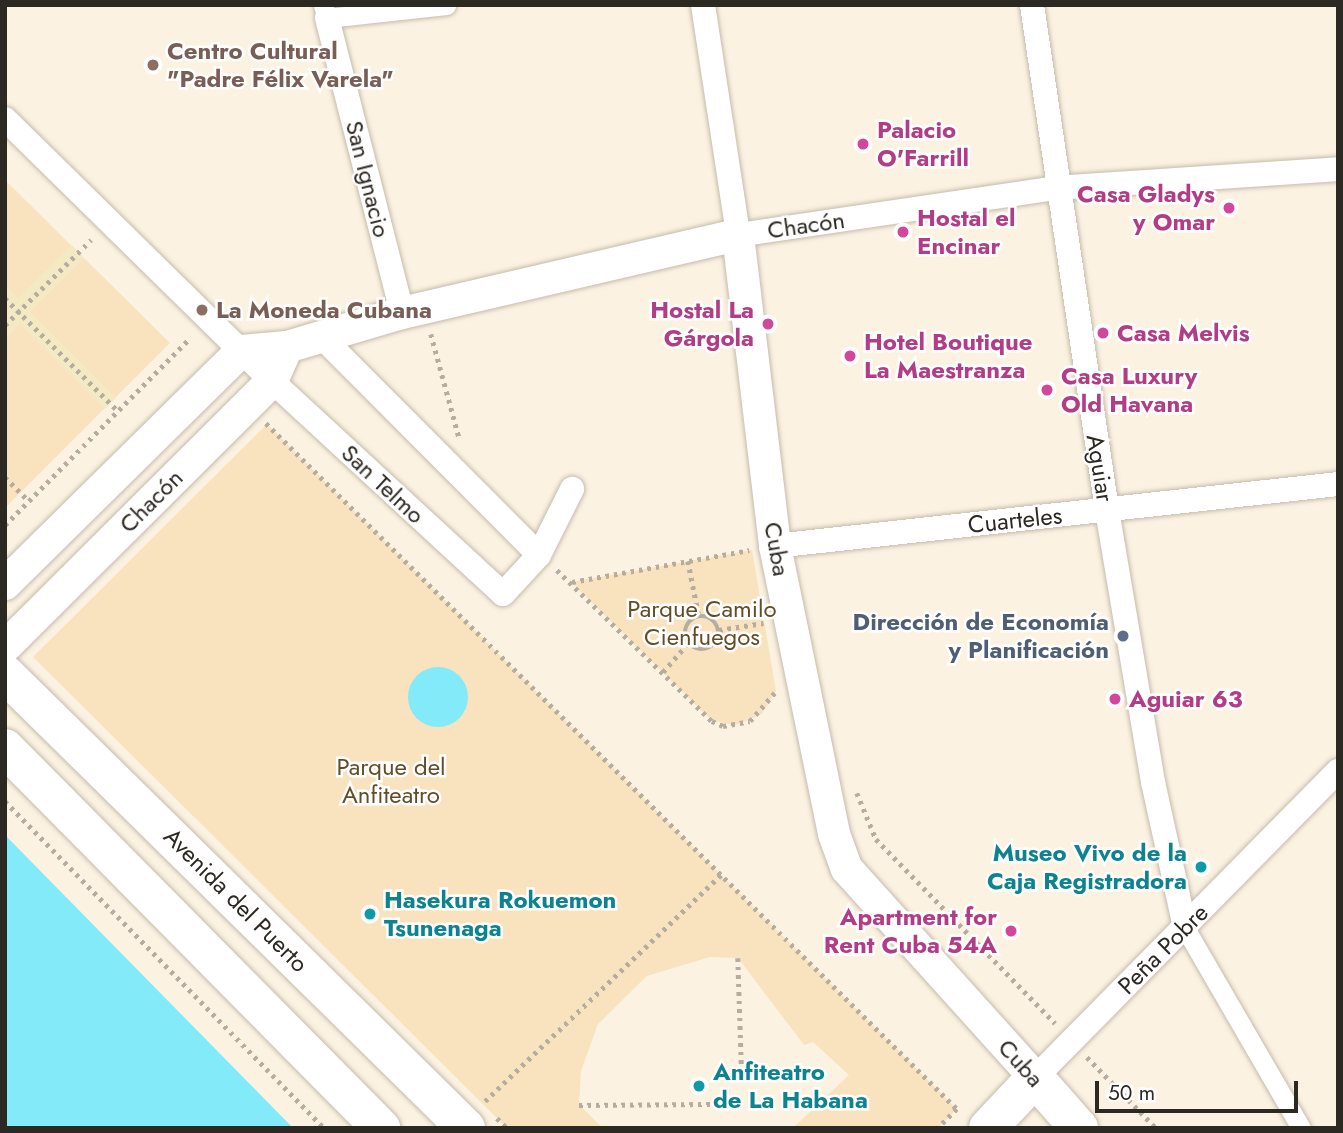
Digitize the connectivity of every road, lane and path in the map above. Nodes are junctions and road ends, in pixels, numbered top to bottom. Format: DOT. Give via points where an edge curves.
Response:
graph roads {
  1 [pos="446,5"];
  2 [pos="703,5"];
  3 [pos="1032,5"];
  4 [pos="325,12"];
  5 [pos="5,119"];
  6 [pos="1338,169"];
  7 [pos="1055,188"];
  8 [pos="82,230"];
  9 [pos="738,234"];
  10 [pos="91,240"];
  11 [pos="100,249"];
  12 [pos="5,298"];
  13 [pos="413,310"];
  14 [pos="19,312"];
  15 [pos="5,325"];
  16 [pos="182,330"];
  17 [pos="322,337"];
  18 [pos="287,347"];
  19 [pos="242,351"];
  20 [pos="272,381"];
  21 [pos="119,412"];
  22 [pos="257,434"];
  23 [pos="461,444"];
  24 [pos="5,477"];
  25 [pos="1338,484"];
  26 [pos="572,489"];
  27 [pos="29,501"];
  28 [pos="1107,510"];
  29 [pos="5,525"];
  30 [pos="761,553"];
  31 [pos="539,555"];
  32 [pos="688,561"];
  33 [pos="571,582"];
  34 [pos="5,584"];
  35 [pos="764,613"];
  36 [pos="699,616"];
  37 [pos="766,623"];
  38 [pos="719,630"];
  39 [pos="767,630"];
  40 [pos="689,642"];
  41 [pos="5,647"];
  42 [pos="663,672"];
  43 [pos="5,674"];
  44 [pos="774,678"];
  45 [pos="5,748"];
  46 [pos="1338,771"];
  47 [pos="856,789"];
  48 [pos="5,801"];
  49 [pos="722,875"];
  50 [pos="1185,928"];
  51 [pos="738,958"];
  52 [pos="1072,1041"];
  53 [pos="742,1076"];
  54 [pos="1035,1078"];
  55 [pos="711,1104"];
  56 [pos="579,1105"];
  57 [pos="471,1113"];
  58 [pos="324,1128"];
  59 [pos="382,1128"];
  60 [pos="507,1128"];
  61 [pos="938,1128"];
  62 [pos="988,1128"];
  63 [pos="1079,1128"];
  64 [pos="1156,1128"];
  65 [pos="1301,1128"];
  1 -- 4 [label="street"];
  2 -- 9 [label="street, Cuba"];
  3 -- 7 [label="street, Aguiar"];
  4 -- 13 [label="street, San Ignacio"];
  5 -- 19 [label="street, San Telmo"];
  6 -- 7 [label="street, Chacón"];
  7 -- 9 [label="street, Chacón"];
  7 -- 28 [label="street, Aguiar"];
  8 -- 10 [label="path"];
  9 -- 13 [label="street, Chacón"];
  9 -- 30 [label="street, Cuba"];
  10 -- 11 [label="path"];
  10 -- 14 [label="path"];
  12 -- 14 [label="path"];
  13 -- 17 [label="street, Chacón"];
  13 -- 23 [label="path"];
  14 -- 15 [label="path"];
  14 -- 21 [label="path"];
  16 -- 21 [label="path" via="191,339"];
  17 -- 18 [label="street, Chacón"];
  17 -- 31 [label="street"];
  18 -- 19 [label="street, Chacón"];
  18 -- 20 [label="street, Chacón"];
  19 -- 20 [label="street, San Telmo"];
  19 -- 34 [label="street, Chacón"];
  20 -- 31 [label="street, San Telmo" via="503,594"];
  20 -- 41 [label="street, Chacón"];
  21 -- 27 [label="path"];
  22 -- 49 [label="path" via="267,424"];
  24 -- 27 [label="path"];
  25 -- 28 [label="street, Cuarteles"];
  26 -- 31 [label="street"];
  27 -- 29 [label="path"];
  28 -- 30 [label="street, Cuarteles"];
  28 -- 50 [label="street, Aguiar" via="1153,782"];
  30 -- 32 [label="path"];
  30 -- 54 [label="street, Cuba" via="847,869"];
  31 -- 33 [label="path"];
  32 -- 33 [label="path"];
  32 -- 36 [label="path"];
  33 -- 42 [label="path"];
  35 -- 37 [label="path"];
  36 -- 38 [label="path" via="712,619"];
  36 -- 40 [label="path" via="688,623"];
  37 -- 38 [label="path"];
  37 -- 39 [label="path"];
  38 -- 40 [label="path" via="716,643 706,650"];
  40 -- 42 [label="path"];
  42 -- 44 [label="path" via="723,726 762,714 776,691"];
  43 -- 57 [label="main road, Avenida del Puerto"];
  45 -- 59 [label="main road"];
  46 -- 50 [label="street, Peña Pobre"];
  47 -- 52 [label="path" via="876,839"];
  48 -- 58 [label="path"];
  49 -- 57 [label="path"];
  49 -- 61 [label="path" via="957,1109"];
  50 -- 52 [label="street, Peña Pobre"];
  50 -- 65 [label="street"];
  51 -- 53 [label="path"];
  52 -- 54 [label="street, Peña Pobre"];
  52 -- 64 [label="path"];
  54 -- 62 [label="main road, Peña Pobre"];
  54 -- 63 [label="main road, Cuba"];
  55 -- 56 [label="path"];
  57 -- 60 [label="path"];
}
